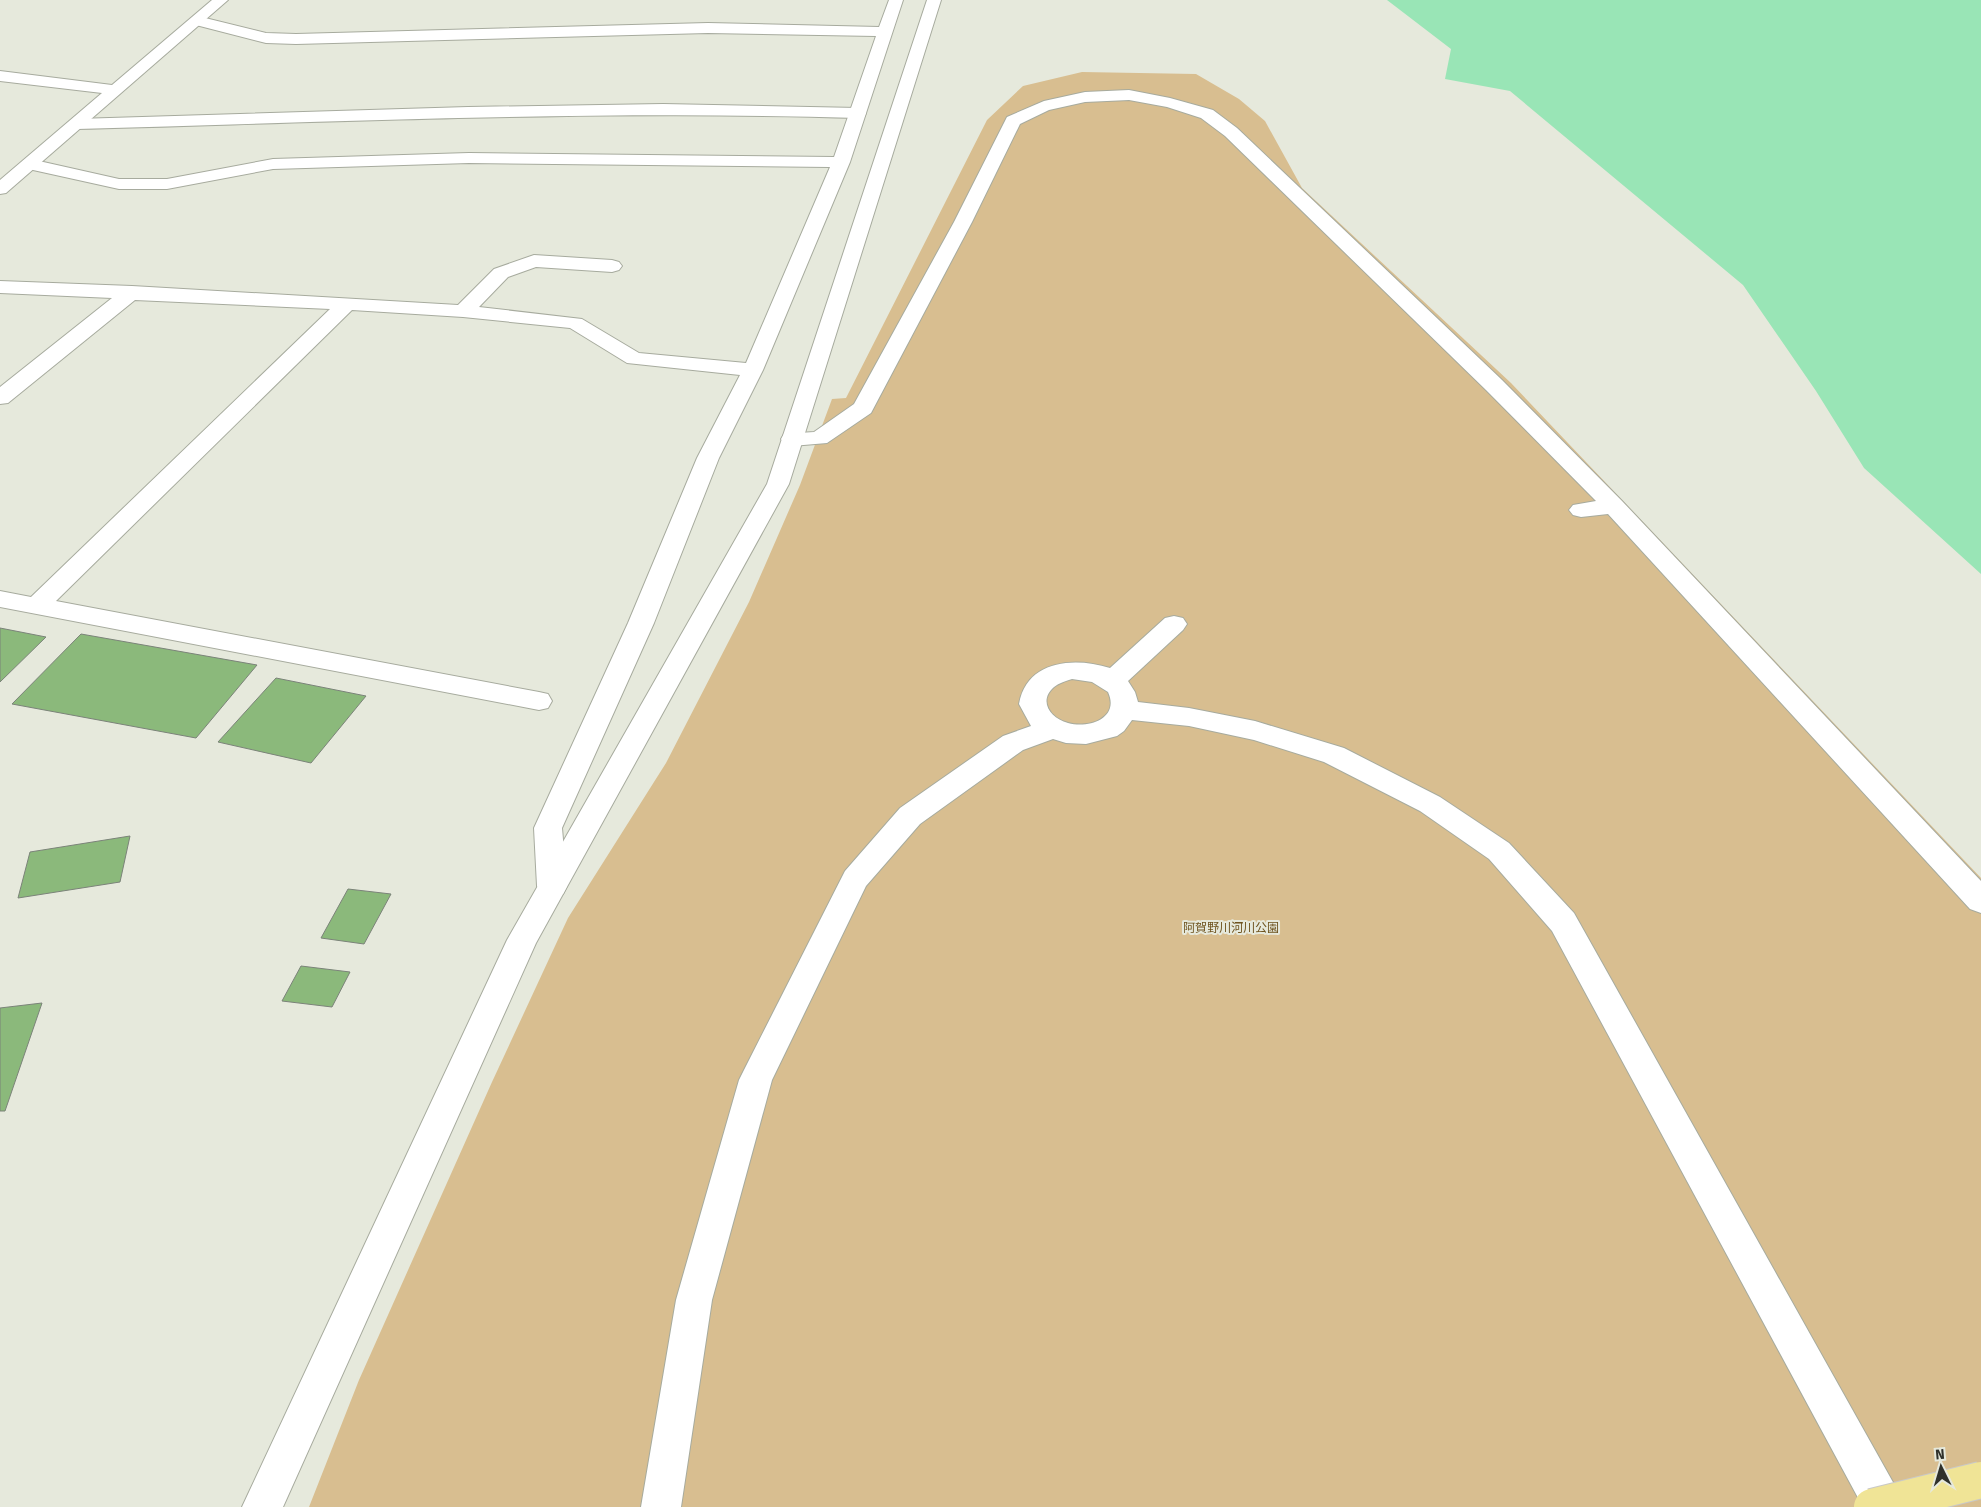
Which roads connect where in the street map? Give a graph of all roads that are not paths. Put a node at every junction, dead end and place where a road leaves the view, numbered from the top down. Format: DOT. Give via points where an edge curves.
graph roads {
  1 [pos="221,0"];
  2 [pos="896,0"];
  3 [pos="934,0"];
  4 [pos="197,21"];
  5 [pos="885,32"];
  6 [pos="0,76"];
  7 [pos="116,90"];
  8 [pos="858,113"];
  9 [pos="77,124"];
  10 [pos="841,162"];
  11 [pos="30,164"];
  12 [pos="0,189"];
  13 [pos="612,266"];
  14 [pos="0,287"];
  15 [pos="132,292"];
  16 [pos="347,304"];
  17 [pos="463,311"];
  18 [pos="752,370"];
  19 [pos="0,398"];
  20 [pos="792,439"];
  21 [pos="1614,506"];
  22 [pos="1581,510"];
  23 [pos="0,599"];
  24 [pos="36,606"];
  25 [pos="1174,624"];
  26 [pos="1112,681"];
  27 [pos="539,701"];
  28 [pos="1125,710"];
  29 [pos="1051,729"];
  30 [pos="552,886"];
  31 [pos="1981,901"];
  32 [pos="1981,1480"];
  33 [pos="262,1507"];
  34 [pos="661,1507"];
  35 [pos="1872,1507"];
  36 [pos="1885,1507"];
  1 -- 4 [label="street"];
  2 -- 5 [label="street"];
  3 -- 20 [label="street"];
  4 -- 5 [label="street" via="266,38 296,39 708,28"];
  4 -- 7 [label="street"];
  5 -- 8 [label="street"];
  6 -- 7 [label="street"];
  7 -- 9 [label="street"];
  8 -- 9 [label="street" via="755,109 623,110"];
  8 -- 10 [label="street"];
  9 -- 11 [label="street"];
  10 -- 11 [label="street" via="470,158 273,164 167,184 119,184"];
  10 -- 18 [label="street"];
  11 -- 12 [label="street"];
  13 -- 17 [label="street" via="534,261 501,273"];
  14 -- 15 [label="street"];
  15 -- 16 [label="street"];
  15 -- 19 [label="street"];
  16 -- 17 [label="street"];
  16 -- 24 [label="street"];
  17 -- 18 [label="street" via="575,323 634,359"];
  18 -- 30 [label="street" via="708,458 641,623 548,828"];
  20 -- 21 [label="street" via="819,438 863,408 1013,121 1044,106 1085,97 1129,95 1207,114 1231,132 1494,385"];
  20 -- 30 [label="street" via="778,484"];
  21 -- 22 [label="street"];
  21 -- 31 [label="street"];
  23 -- 24 [label="street"];
  24 -- 27 [label="street"];
  25 -- 26 [label="street"];
  26 -- 28 [label="street" via="1125,700"];
  26 -- 29 [label="street" via="1099,674 1070,670 1044,680 1032,699 1033,710 1039,720"];
  28 -- 29 [label="street" via="1120,720 1096,734 1065,734"];
  28 -- 36 [label="street" via="1189,717 1255,731 1334,755 1430,804 1500,851 1563,922"];
  29 -- 34 [label="street" via="1013,743 910,816 855,879 756,1080 694,1300"];
  30 -- 33 [label="street" via="522,940"];
  32 -- 35 [label="main road, bridge"];
}
